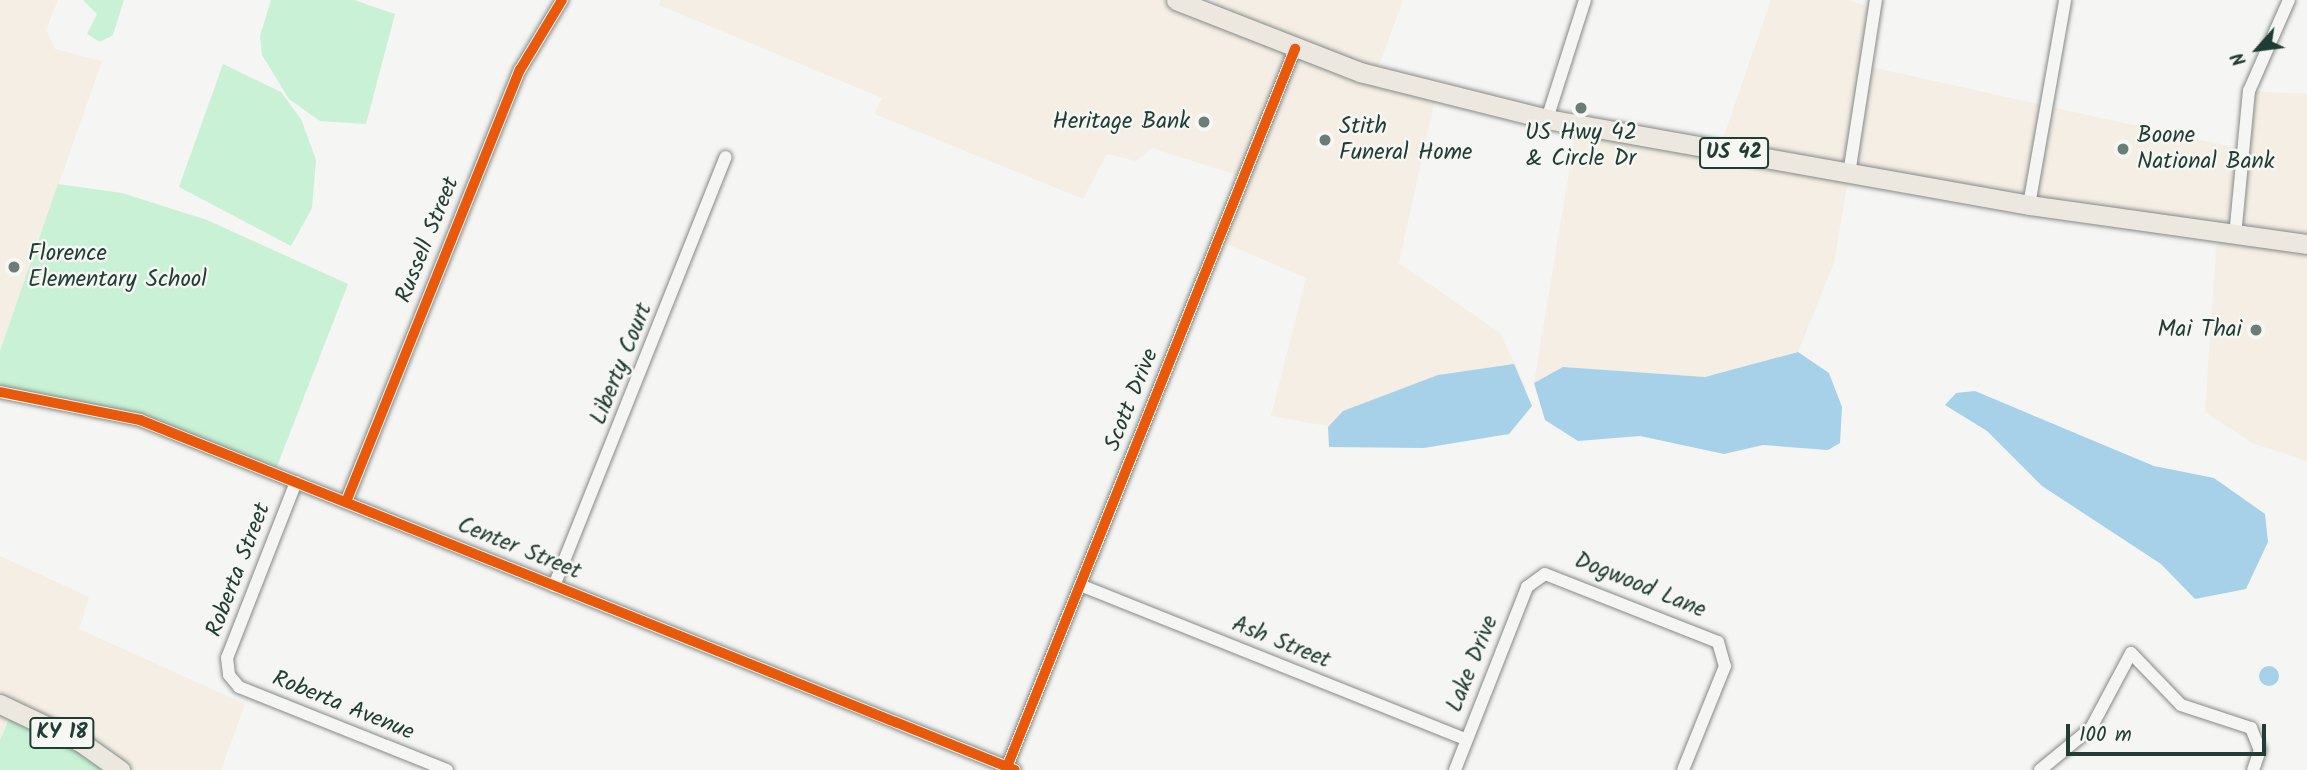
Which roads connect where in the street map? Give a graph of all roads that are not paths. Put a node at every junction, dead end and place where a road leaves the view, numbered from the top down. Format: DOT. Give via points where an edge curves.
graph roads {
  1 [pos="562,0"];
  2 [pos="1176,0"];
  3 [pos="1585,0"];
  4 [pos="1877,0"];
  5 [pos="2065,0"];
  6 [pos="2290,0"];
  7 [pos="1295,49"];
  8 [pos="1547,119"];
  9 [pos="726,157"];
  10 [pos="1849,174"];
  11 [pos="2029,205"];
  12 [pos="2235,236"];
  13 [pos="2307,244"];
  14 [pos="0,392"];
  15 [pos="296,482"];
  16 [pos="346,502"];
  17 [pos="1537,577"];
  18 [pos="1080,585"];
  19 [pos="554,586"];
  20 [pos="229,674"];
  21 [pos="0,704"];
  22 [pos="1466,740"];
  23 [pos="1011,768"];
  24 [pos="120,770"];
  25 [pos="447,770"];
  26 [pos="1455,770"];
  27 [pos="1683,770"];
  28 [pos="2040,770"];
  29 [pos="2253,770"];
  1 -- 16 [label="street, Russell Street" via="520,70"];
  2 -- 7 [label="main road, US 42"];
  3 -- 8 [label="street"];
  4 -- 10 [label="street"];
  5 -- 11 [label="street"];
  6 -- 12 [label="street" via="2249,90"];
  7 -- 8 [label="main road, US 42" via="1436,94"];
  7 -- 18 [label="street, Scott Drive"];
  8 -- 10 [label="main road, US 42"];
  9 -- 19 [label="street, Liberty Court"];
  10 -- 11 [label="main road, US 42"];
  11 -- 12 [label="main road, US 42"];
  12 -- 13 [label="main road, US 42"];
  14 -- 15 [label="street, Center Street" via="140,420"];
  15 -- 16 [label="street, Center Street"];
  15 -- 20 [label="street, Roberta Street" via="227,658"];
  16 -- 19 [label="street, Center Street"];
  17 -- 22 [label="street, Lake Drive" via="1527,587"];
  17 -- 27 [label="street, Dogwood Lane" via="1556,575 1713,638 1722,649 1724,666"];
  18 -- 22 [label="street, Ash Street"];
  18 -- 23 [label="street, Scott Drive"];
  19 -- 23 [label="street, Center Street"];
  20 -- 25 [label="street, Roberta Avenue" via="239,687"];
  21 -- 24 [label="main road, KY 18" via="82,743"];
  22 -- 26 [label="street, Lake Drive"];
  28 -- 29 [label="street" via="2091,727 2131,653 2181,705 2251,728 2259,742"];
}
